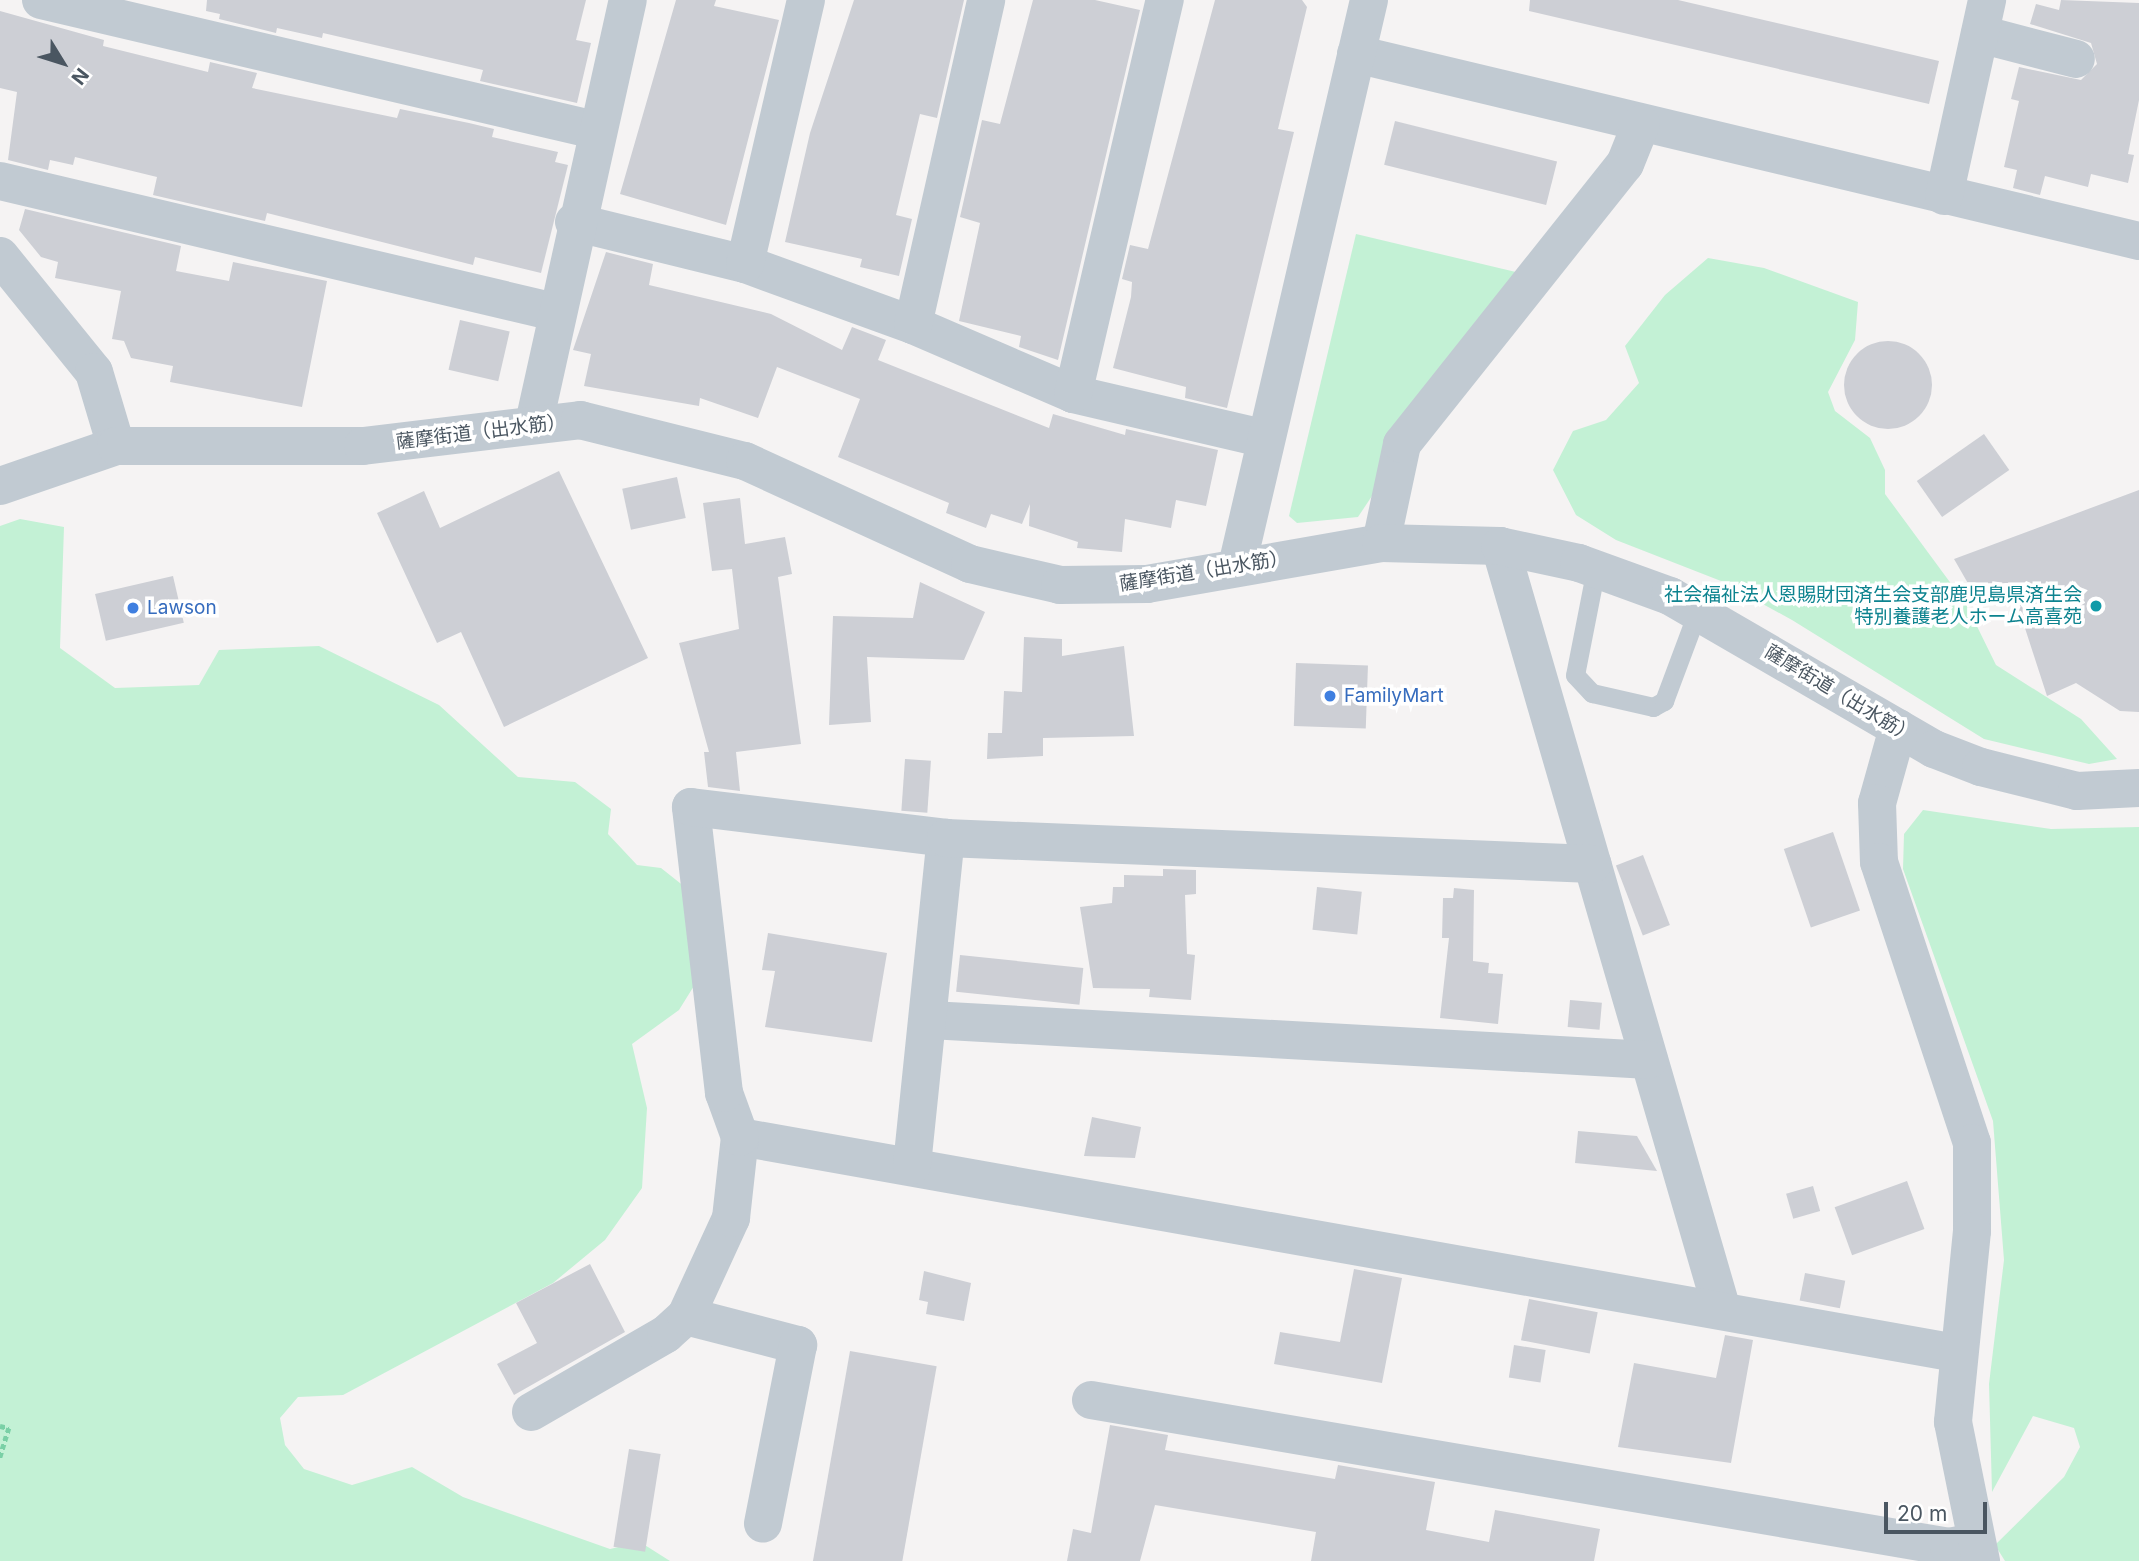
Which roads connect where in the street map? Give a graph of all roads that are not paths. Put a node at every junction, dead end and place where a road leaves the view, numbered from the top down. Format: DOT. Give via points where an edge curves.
graph roads {
  1 [pos="41,0"];
  2 [pos="628,0"];
  3 [pos="806,0"];
  4 [pos="986,0"];
  5 [pos="1165,0"];
  6 [pos="1369,0"];
  7 [pos="1984,17"];
  8 [pos="1356,54"];
  9 [pos="2076,59"];
  10 [pos="1641,124"];
  11 [pos="595,130"];
  12 [pos="0,181"];
  13 [pos="1944,196"];
  14 [pos="574,222"];
  15 [pos="2139,241"];
  16 [pos="0,257"];
  17 [pos="745,264"];
  18 [pos="555,312"];
  19 [pos="913,325"];
  20 [pos="1073,394"];
  21 [pos="534,423"];
  22 [pos="1266,439"];
  23 [pos="116,446"];
  24 [pos="0,486"];
  25 [pos="1381,543"];
  26 [pos="1500,546"];
  27 [pos="1237,566"];
  28 [pos="1595,568"];
  29 [pos="1698,610"];
  30 [pos="1898,728"];
  31 [pos="2139,788"];
  32 [pos="946,838"];
  33 [pos="1592,864"];
  34 [pos="930,1020"];
  35 [pos="1649,1059"];
  36 [pos="740,1137"];
  37 [pos="912,1165"];
  38 [pos="1722,1310"];
  39 [pos="686,1315"];
  40 [pos="1956,1353"];
  41 [pos="1091,1400"];
  42 [pos="531,1412"];
  43 [pos="763,1524"];
  44 [pos="1978,1551"];
  1 -- 11 [label="street"];
  2 -- 11 [label="street"];
  3 -- 17 [label="street"];
  4 -- 19 [label="street"];
  5 -- 20 [label="street"];
  6 -- 8 [label="street"];
  7 -- 9 [label="street"];
  7 -- 13 [label="street"];
  8 -- 10 [label="street"];
  8 -- 22 [label="street"];
  10 -- 13 [label="street"];
  10 -- 25 [label="street" via="1625,164 1402,444"];
  11 -- 14 [label="street"];
  12 -- 18 [label="street"];
  13 -- 15 [label="street"];
  14 -- 17 [label="street"];
  14 -- 18 [label="street"];
  16 -- 23 [label="street" via="94,372"];
  17 -- 19 [label="street"];
  18 -- 21 [label="street"];
  19 -- 20 [label="street"];
  20 -- 22 [label="street"];
  21 -- 23 [label="street, 薩摩街道（出水筋）" via="363,446"];
  21 -- 27 [label="street, 薩摩街道（出水筋）" via="580,421 695,445 1017,579 1096,588"];
  22 -- 27 [label="street"];
  23 -- 24 [label="street, 薩摩街道（出水筋）"];
  25 -- 26 [label="street, 薩摩街道（出水筋）"];
  25 -- 27 [label="street, 薩摩街道（出水筋）"];
  26 -- 28 [label="street, 薩摩街道（出水筋）"];
  26 -- 33 [label="street"];
  28 -- 29 [label="street, 薩摩街道（出水筋）"];
  28 -- 29 [label="lane" via="1575,675 1592,693 1653,707 1664,701"];
  29 -- 30 [label="street, 薩摩街道（出水筋）"];
  30 -- 31 [label="street, 薩摩街道（出水筋）" via="2009,777 2077,791"];
  30 -- 40 [label="street" via="1877,803 1879,862 1972,1143 1972,1231"];
  32 -- 33 [label="street"];
  32 -- 34 [label="street"];
  32 -- 36 [label="street" via="691,807 724,1093"];
  33 -- 35 [label="street"];
  34 -- 35 [label="street"];
  34 -- 37 [label="street"];
  35 -- 38 [label="street"];
  36 -- 37 [label="street"];
  36 -- 39 [label="street" via="731,1218"];
  37 -- 38 [label="street"];
  38 -- 40 [label="street"];
  39 -- 42 [label="street" via="666,1334"];
  39 -- 43 [label="street" via="798,1345"];
  40 -- 44 [label="street" via="1953,1422"];
  41 -- 44 [label="street"];
}
